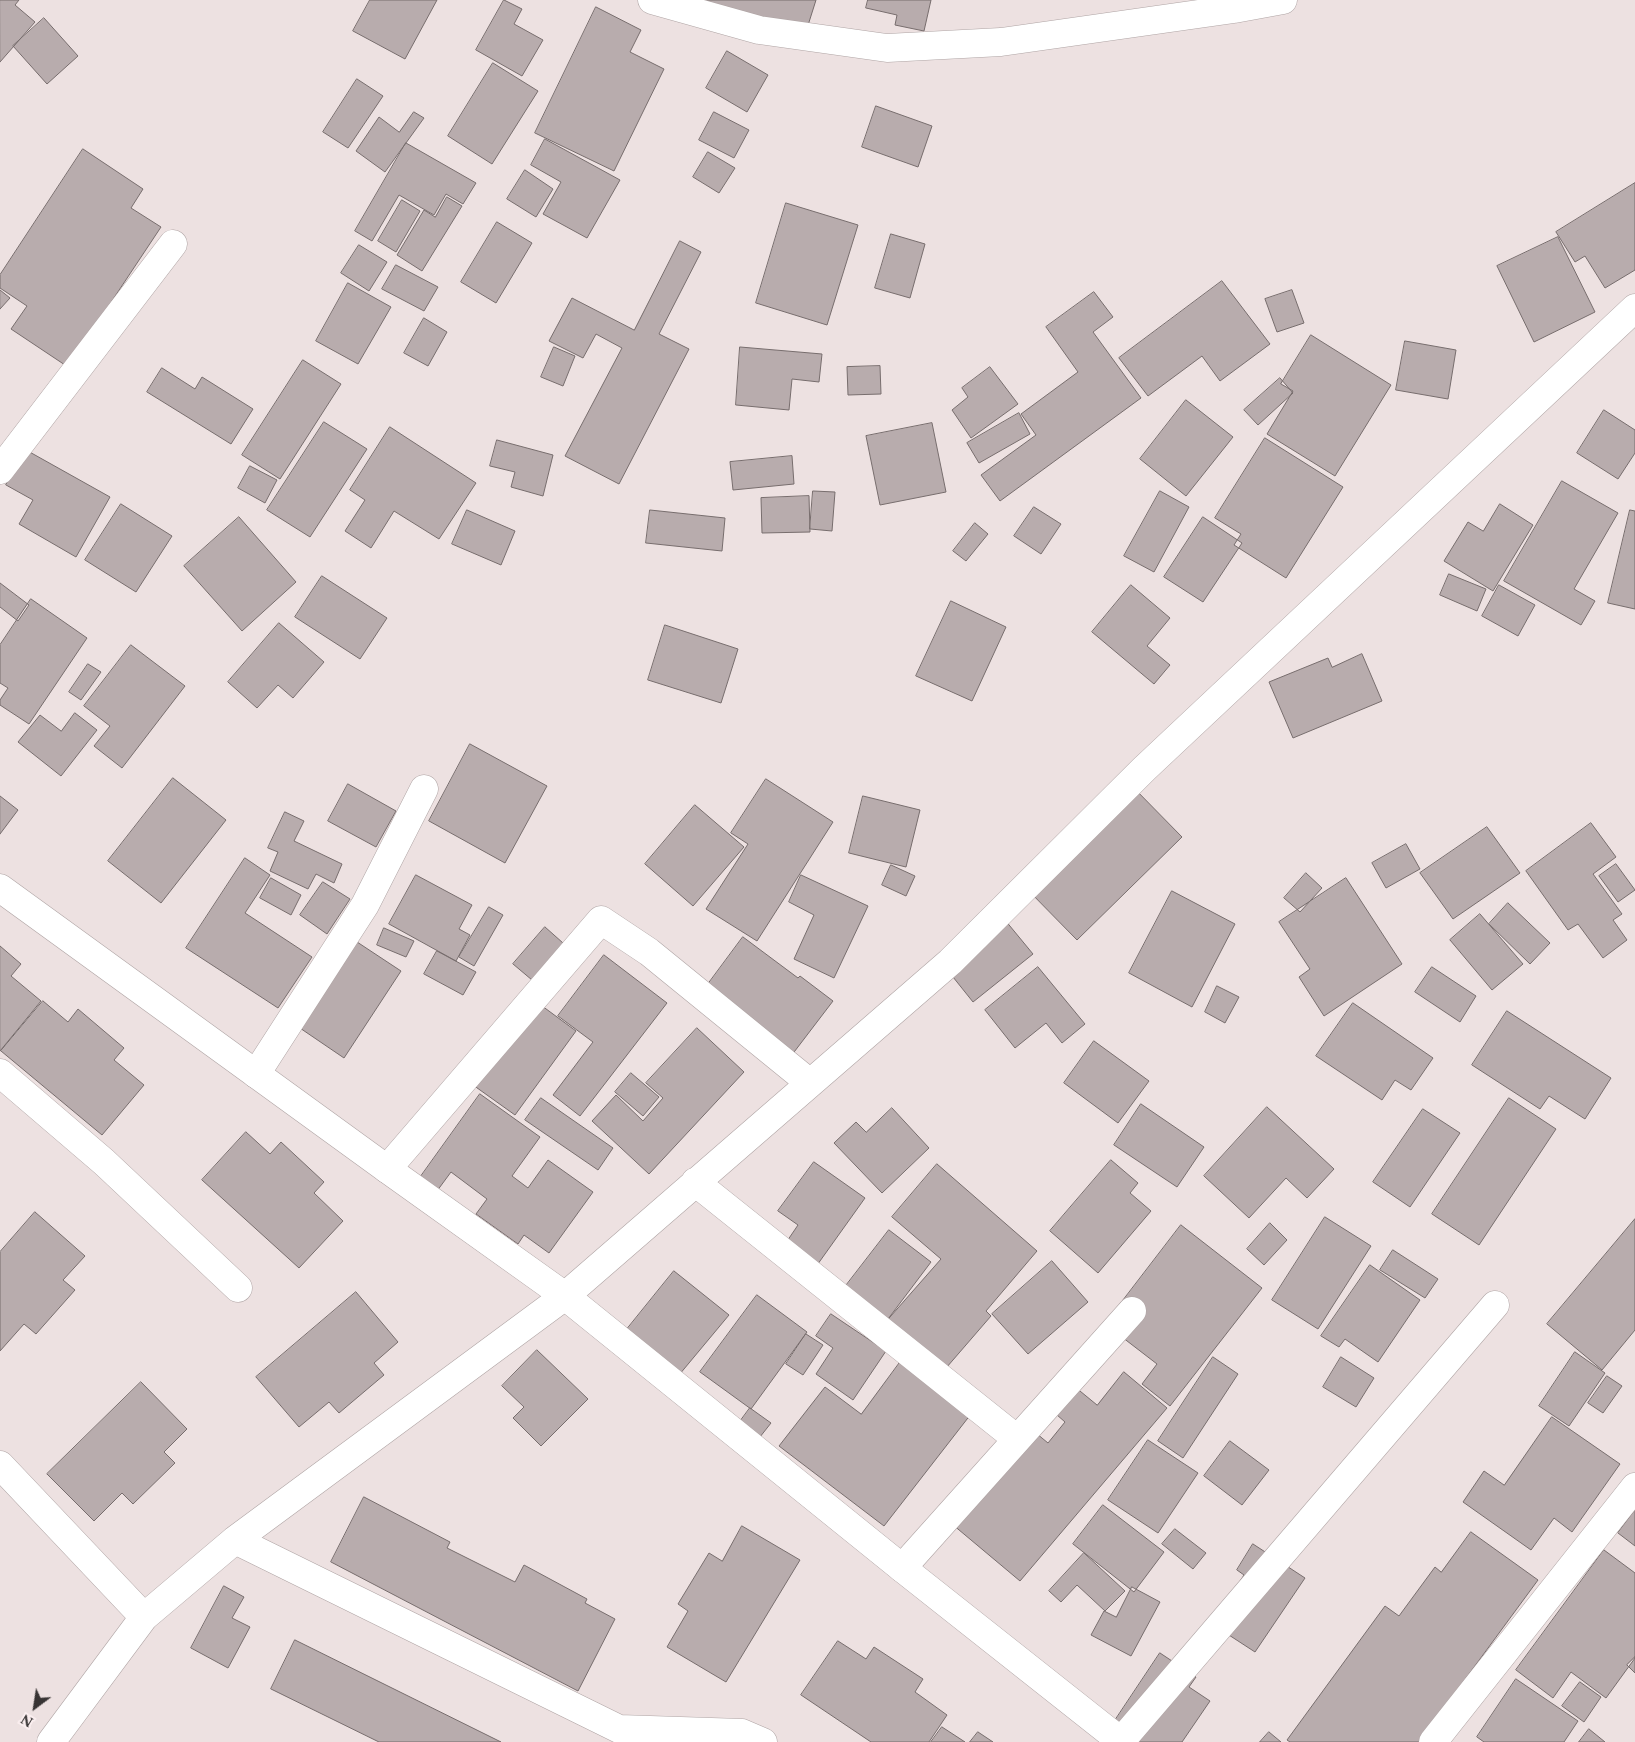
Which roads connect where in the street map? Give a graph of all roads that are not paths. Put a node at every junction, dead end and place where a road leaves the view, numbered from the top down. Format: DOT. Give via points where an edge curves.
graph roads {
  1 [pos="652,0"];
  2 [pos="1283,0"];
  3 [pos="173,244"];
  4 [pos="1635,308"];
  5 [pos="0,470"];
  6 [pos="424,789"];
  7 [pos="0,888"];
  8 [pos="0,1073"];
  9 [pos="256,1074"];
  10 [pos="810,1083"];
  11 [pos="387,1169"];
  12 [pos="695,1182"];
  13 [pos="238,1288"];
  14 [pos="565,1296"];
  15 [pos="1495,1305"];
  16 [pos="1132,1311"];
  17 [pos="1017,1439"];
  18 [pos="0,1465"];
  19 [pos="1635,1487"];
  20 [pos="235,1540"];
  21 [pos="902,1568"];
  22 [pos="144,1617"];
  23 [pos="1122,1741"];
  24 [pos="51,1742"];
  25 [pos="763,1742"];
  26 [pos="1433,1742"];
  1 -- 2 [label="street" via="759,30 887,48 1001,42"];
  3 -- 5 [label="street"];
  4 -- 10 [label="street" via="1144,769 950,962"];
  6 -- 9 [label="street" via="365,906"];
  7 -- 9 [label="street"];
  8 -- 13 [label="street" via="104,1162"];
  9 -- 11 [label="street"];
  10 -- 11 [label="street" via="649,952 601,920"];
  10 -- 12 [label="street"];
  11 -- 14 [label="street"];
  12 -- 14 [label="street"];
  12 -- 17 [label="street"];
  14 -- 20 [label="street"];
  14 -- 21 [label="street"];
  15 -- 23 [label="street"];
  16 -- 17 [label="street"];
  17 -- 21 [label="street"];
  18 -- 22 [label="street"];
  19 -- 26 [label="street"];
  20 -- 22 [label="street"];
  20 -- 25 [label="street" via="619,1729 742,1733"];
  21 -- 23 [label="street"];
  22 -- 24 [label="street"];
}
